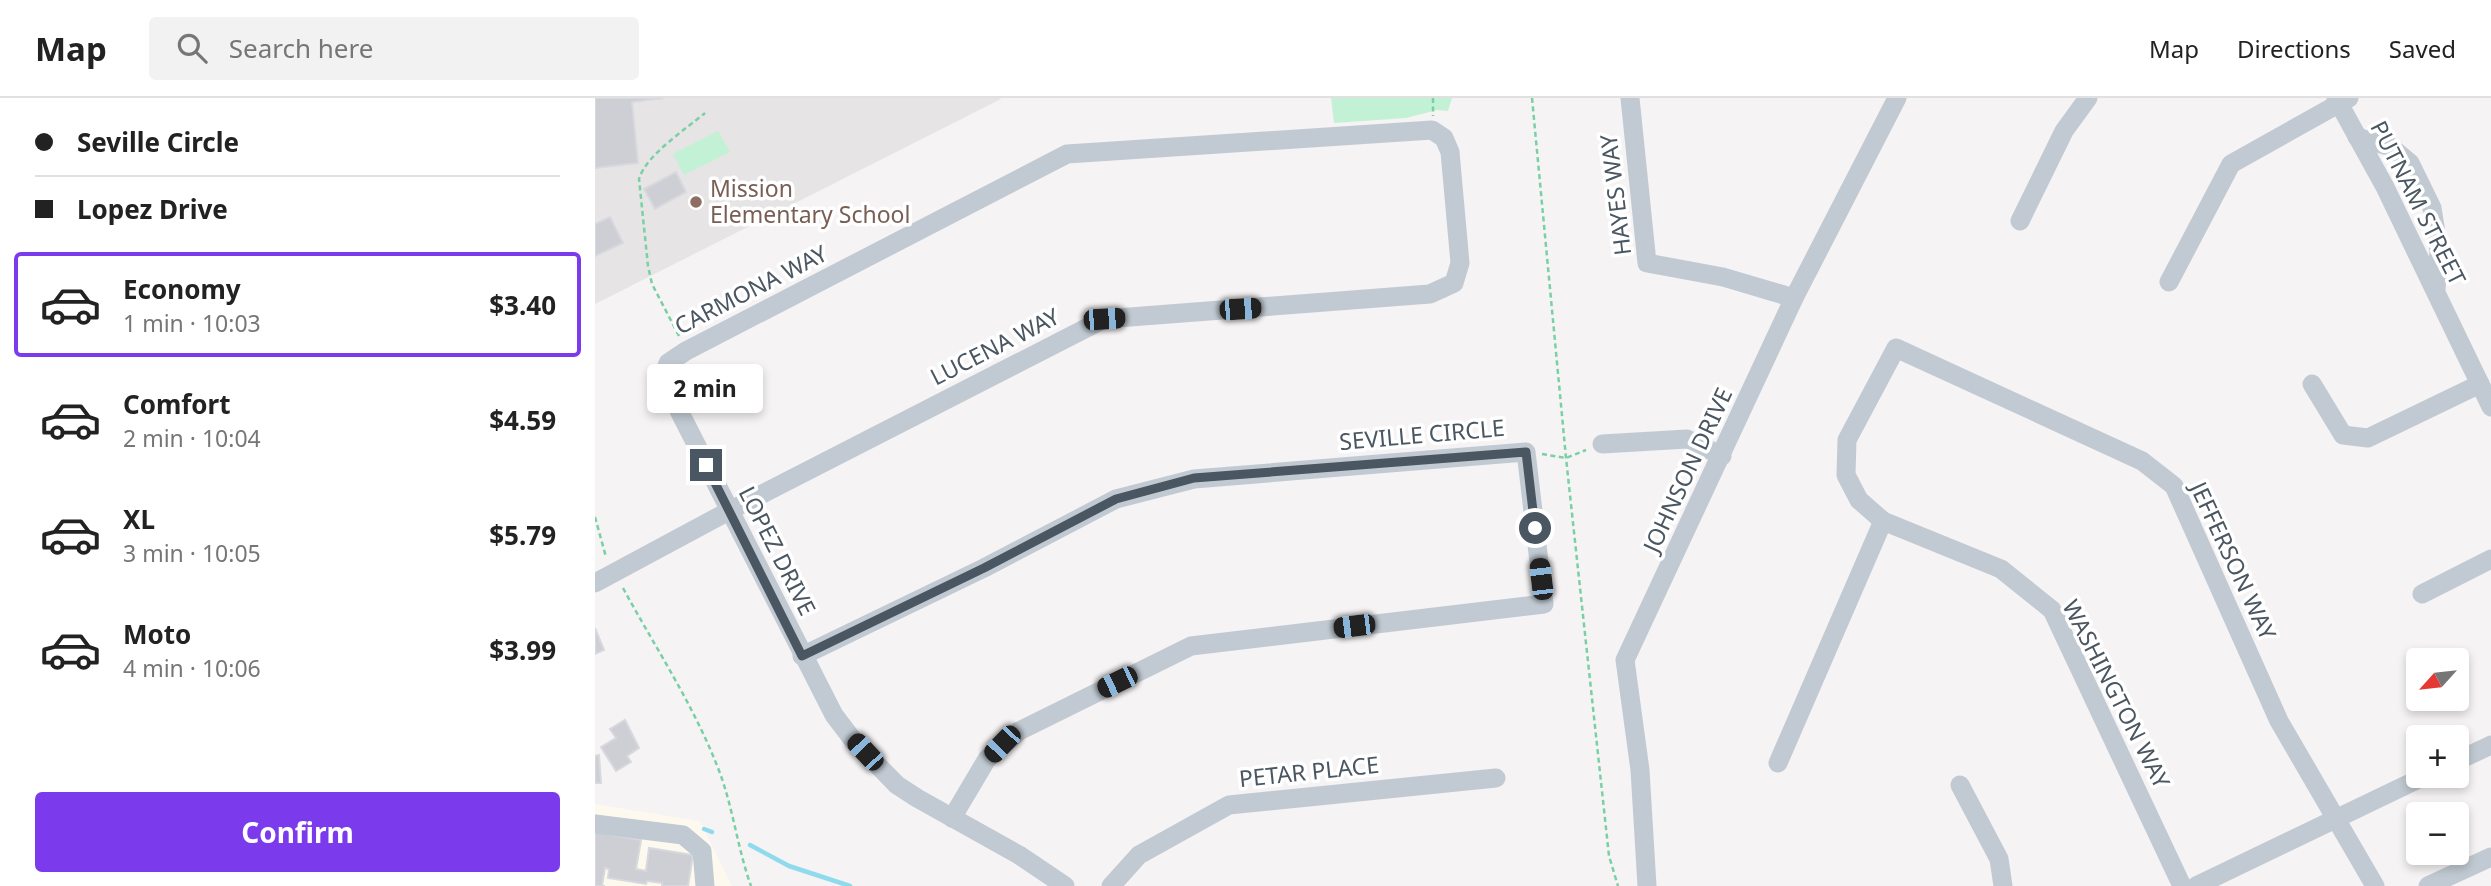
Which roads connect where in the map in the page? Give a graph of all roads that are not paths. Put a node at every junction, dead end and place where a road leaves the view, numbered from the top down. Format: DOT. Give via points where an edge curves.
graph roads {
  1 [pos="1630,98"];
  2 [pos="1897,98"];
  3 [pos="2088,98"];
  4 [pos="2342,100"];
  5 [pos="2357,137"];
  6 [pos="2021,221"];
  7 [pos="2169,282"];
  8 [pos="1454,283"];
  9 [pos="2436,290"];
  10 [pos="1794,298"];
  11 [pos="1896,348"];
  12 [pos="665,371"];
  13 [pos="2312,384"];
  14 [pos="2480,384"];
  15 [pos="2491,407"];
  16 [pos="1602,444"];
  17 [pos="1722,456"];
  18 [pos="729,510"];
  19 [pos="1883,521"];
  20 [pos="2491,559"];
  21 [pos="595,583"];
  22 [pos="2422,594"];
  23 [pos="802,656"];
  24 [pos="2491,745"];
  25 [pos="2469,755"];
  26 [pos="1778,763"];
  27 [pos="1496,778"];
  28 [pos="1960,785"];
  29 [pos="2406,785"];
  30 [pos="952,818"];
  31 [pos="2335,819"];
  32 [pos="595,824"];
  33 [pos="2491,857"];
  34 [pos="705,886"];
  35 [pos="1065,886"];
  36 [pos="1111,886"];
  37 [pos="1647,886"];
  38 [pos="2003,886"];
  39 [pos="2182,886"];
  40 [pos="2196,886"];
  41 [pos="2375,886"];
  42 [pos="2428,886"];
  1 -- 10 [label="street, HAYES WAY" via="1647,262 1723,277"];
  2 -- 10 [label="street, JOHNSON DRIVE"];
  3 -- 6 [label="street" via="2064,131"];
  4 -- 5 [label="street, PUTNAM STREET"];
  4 -- 7 [label="street" via="2231,164"];
  5 -- 9 [label="street, PUTNAM STREET"];
  5 -- 9 [label="street" via="2391,147 2410,163 2432,208 2439,251"];
  8 -- 12 [label="street, CARMONA WAY" via="1459,263 1450,152 1444,138 1432,130 1067,154 686,351 668,363"];
  8 -- 18 [label="street, LUCENA WAY" via="1430,294 1104,319"];
  9 -- 14 [label="street, PUTNAM STREET"];
  10 -- 17 [label="street, JOHNSON DRIVE"];
  11 -- 19 [label="street, WASHINGTON WAY" via="1847,440 1846,475 1859,500"];
  11 -- 31 [label="street, JEFFERSON WAY" via="2142,461 2174,486 2279,721"];
  12 -- 18 [label="street, LOPEZ DRIVE" via="672,397"];
  13 -- 14 [label="street" via="2343,436 2368,438"];
  14 -- 15 [label="street, PUTNAM STREET"];
  16 -- 17 [label="street" via="1687,439"];
  17 -- 37 [label="street, JOHNSON DRIVE" via="1626,660 1640,770"];
  18 -- 21 [label="street, LUCENA WAY"];
  18 -- 23 [label="street, LOPEZ DRIVE"];
  19 -- 26 [label="street"];
  19 -- 39 [label="street, WASHINGTON WAY" via="2001,569 2052,610"];
  20 -- 22 [label="street"];
  23 -- 30 [label="street, LOPEZ DRIVE" via="853,740 897,785"];
  23 -- 30 [label="street, SEVILLE CIRCLE" via="1116,499 1194,478 1526,452 1544,604 1191,646 1019,731 987,759"];
  24 -- 25 [label="street"];
  27 -- 36 [label="street, PETAR PLACE" via="1229,805 1139,855"];
  28 -- 38 [label="street" via="1999,859"];
  29 -- 31 [label="street"];
  30 -- 35 [label="street, LOPEZ DRIVE"];
  31 -- 40 [label="street"];
  31 -- 41 [label="street, JEFFERSON WAY"];
  32 -- 34 [label="street" via="683,835 702,851"];
  33 -- 42 [label="street"];
}
